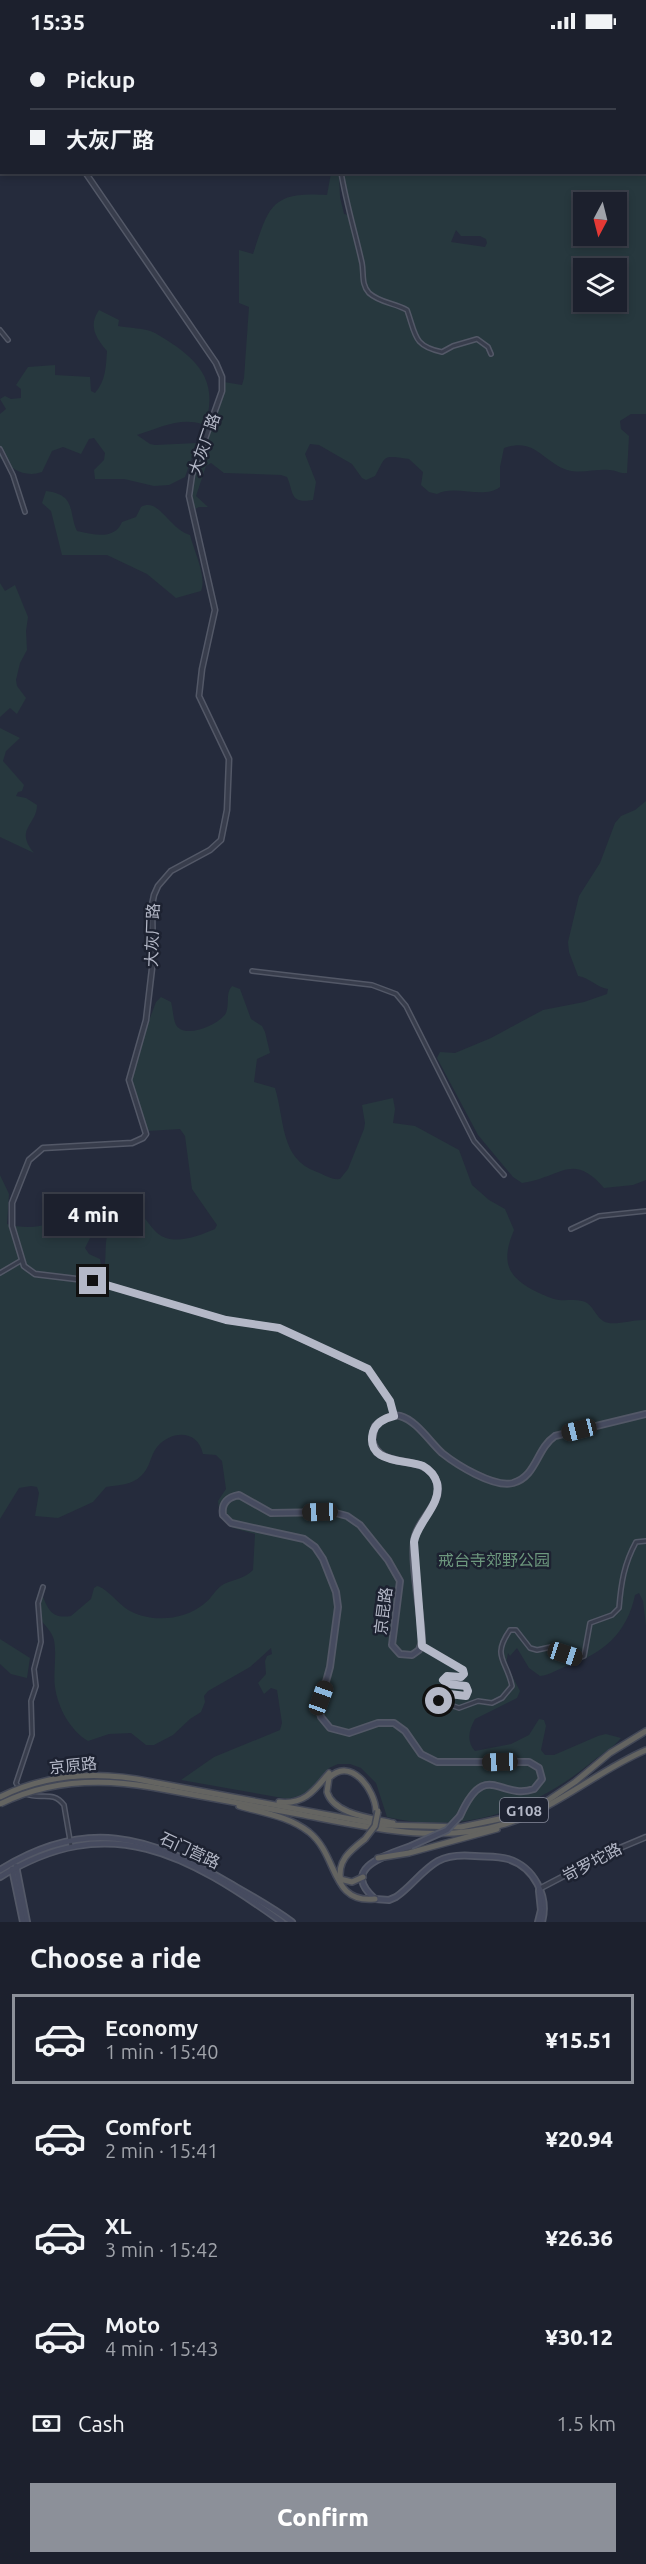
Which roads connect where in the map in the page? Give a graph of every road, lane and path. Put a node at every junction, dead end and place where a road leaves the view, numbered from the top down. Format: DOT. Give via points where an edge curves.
graph roads {
  1 [pos="86,174"];
  2 [pos="341,174"];
  3 [pos="0,330"];
  4 [pos="8,340"];
  5 [pos="491,354"];
  6 [pos="0,449"];
  7 [pos="25,512"];
  8 [pos="252,971"];
  9 [pos="504,1175"];
  10 [pos="646,1211"];
  11 [pos="570,1229"];
  12 [pos="22,1260"];
  13 [pos="0,1273"];
  14 [pos="646,1414"];
  15 [pos="394,1416"];
  16 [pos="646,1541"];
  17 [pos="43,1587"];
  18 [pos="422,1646"];
  19 [pos="646,1731"];
  20 [pos="646,1750"];
  21 [pos="151,1784"];
  22 [pos="0,1797"];
  23 [pos="226,1801"];
  24 [pos="260,1802"];
  25 [pos="0,1804"];
  26 [pos="377,1811"];
  27 [pos="529,1816"];
  28 [pos="406,1827"];
  29 [pos="646,1837"];
  30 [pos="70,1843"];
  31 [pos="378,1858"];
  32 [pos="13,1865"];
  33 [pos="0,1870"];
  34 [pos="0,1877"];
  35 [pos="363,1877"];
  36 [pos="339,1878"];
  37 [pos="539,1888"];
  38 [pos="375,1899"];
  39 [pos="283,1921"];
  40 [pos="25,1922"];
  41 [pos="292,1922"];
  42 [pos="540,1922"];
  1 -- 12 [label="street, 大灰厂路" via="222,377 222,391 192,475 189,496 215,610 199,696 227,752 228,797 221,840 171,871 154,895 153,960 146,1020 129,1080 146,1134 132,1143 43,1148 29,1160 12,1203 12,1226"];
  2 -- 5 [label="street" via="363,283 368,291 377,299 407,310 420,345 427,349 442,352 477,339"];
  3 -- 4 [label="street"];
  6 -- 7 [label="street"];
  8 -- 9 [label="street" via="372,985 396,994 406,1006 474,1141"];
  10 -- 11 [label="street" via="599,1216"];
  12 -- 13 [label="street"];
  12 -- 15 [label="street" via="35,1274 93,1281 226,1320 279,1328 368,1369 390,1401"];
  14 -- 15 [label="main road" via="555,1436 544,1445 529,1474 505,1484 482,1477 451,1459 405,1418"];
  15 -- 18 [label="main road, 京昆路" via="375,1426 372,1440 376,1450 389,1459 429,1470 438,1487 414,1542"];
  16 -- 18 [label="street" via="636,1542 627,1559 619,1608 612,1615 590,1623 584,1656 579,1658 551,1647 537,1650 516,1630 510,1630 501,1642 500,1653 512,1686 492,1703 478,1701 459,1708 439,1701 441,1693 466,1696 466,1686 443,1680 447,1676 461,1677 463,1670"];
  17 -- 30 [label="street" via="38,1603 41,1642 34,1669 32,1735 16,1783 22,1793 52,1795 60,1800"];
  18 -- 31 [label="main road, 京昆路, bridge" via="408,1656 394,1649 400,1581 355,1521 332,1512 271,1513 239,1495 226,1500 222,1511 231,1523 304,1539 323,1559 338,1607 330,1667 319,1707 330,1728 349,1733 389,1722 401,1727 421,1754 433,1761 528,1762 539,1768 542,1779 534,1789 480,1787 447,1830"];
  19 -- 28 [label="highway, G108" via="544,1803 504,1818 461,1827"];
  20 -- 27 [label="highway, G108"];
  21 -- 22 [label="highway, 京原路 / G108, bridge" via="111,1775 74,1776 31,1785"];
  21 -- 23 [label="highway, G108"];
  21 -- 24 [label="highway, G108"];
  21 -- 25 [label="highway, 京原路 / G108, bridge" via="74,1782 26,1793"];
  23 -- 27 [label="highway, G108" via="424,1834 460,1833"];
  23 -- 36 [label="highway, G108" via="284,1818 303,1828 324,1848"];
  24 -- 26 [label="highway" via="304,1799 330,1773 342,1768 367,1779 375,1793"];
  24 -- 28 [label="highway, G108"];
  26 -- 28 [label="highway" via="373,1794 361,1778 343,1771 329,1778 327,1792 334,1804"];
  26 -- 36 [label="highway, bridge" via="375,1826 343,1860"];
  27 -- 31 [label="highway" via="506,1827"];
  29 -- 37 [label="street, 岢罗坨路"];
  30 -- 32 [label="main road, 石门营路" via="44,1848"];
  30 -- 39 [label="main road, 石门营路" via="120,1839 166,1849 199,1865"];
  31 -- 35 [label="main road" via="366,1868"];
  32 -- 33 [label="main road, 石门营路"];
  32 -- 34 [label="main road, 石门营路"];
  32 -- 40 [label="main road"];
  35 -- 36 [label="highway" via="352,1882"];
  35 -- 38 [label="main road" via="364,1888"];
  36 -- 38 [label="highway" via="350,1896"];
  37 -- 38 [label="main road" via="531,1874 507,1859 454,1856 440,1860 396,1897"];
  37 -- 42 [label="main road" via="544,1903"];
  39 -- 41 [label="main road, 石门营路"];
}
